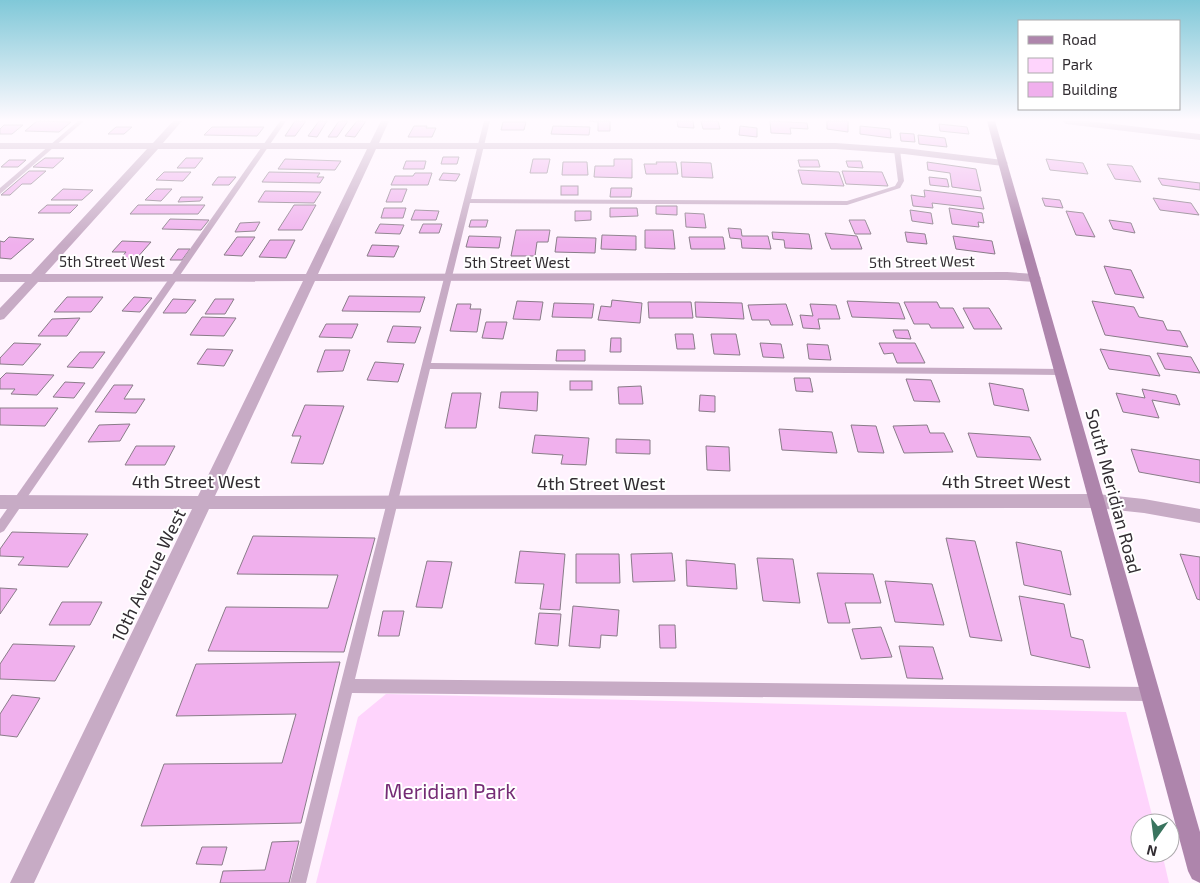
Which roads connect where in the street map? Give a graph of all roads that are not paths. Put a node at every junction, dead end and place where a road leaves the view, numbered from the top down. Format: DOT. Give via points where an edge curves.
graph roads {
  1 [pos="34,162"];
  2 [pos="140,162"];
  3 [pos="255,162"];
  4 [pos="366,162"];
  5 [pos="476,162"];
  6 [pos="899,162"];
  7 [pos="997,162"];
  8 [pos="1004,163"];
  9 [pos="0,192"];
  10 [pos="466,200"];
  11 [pos="0,278"];
  12 [pos="35,278"];
  13 [pos="176,278"];
  14 [pos="311,278"];
  15 [pos="446,278"];
  16 [pos="1035,278"];
  17 [pos="0,316"];
  18 [pos="425,366"];
  19 [pos="1061,372"];
  20 [pos="206,501"];
  21 [pos="1097,501"];
  22 [pos="0,502"];
  23 [pos="18,502"];
  24 [pos="392,502"];
  25 [pos="1200,516"];
  26 [pos="0,528"];
  27 [pos="348,686"];
  28 [pos="1148,694"];
  29 [pos="1200,871"];
  30 [pos="22,883"];
  31 [pos="298,883"];
  1 -- 9 [label="lane"];
  2 -- 12 [label="street"];
  3 -- 13 [label="lane"];
  4 -- 14 [label="street, 10th Avenue West"];
  5 -- 10 [label="lane"];
  6 -- 10 [label="lane" via="901,181 898,187 847,204"];
  7 -- 8 [label="street"];
  8 -- 16 [label="street, South Meridian Road"];
  10 -- 15 [label="lane"];
  11 -- 12 [label="street, 5th Street West"];
  12 -- 13 [label="street, 5th Street West"];
  12 -- 17 [label="street"];
  13 -- 14 [label="street, 5th Street West"];
  13 -- 23 [label="lane"];
  14 -- 15 [label="street, 5th Street West"];
  14 -- 20 [label="street, 10th Avenue West"];
  15 -- 16 [label="street, 5th Street West"];
  15 -- 18 [label="lane"];
  16 -- 19 [label="street, South Meridian Road"];
  18 -- 19 [label="lane"];
  18 -- 24 [label="lane"];
  19 -- 21 [label="street, South Meridian Road"];
  20 -- 23 [label="street, 4th Street West"];
  20 -- 24 [label="street, 4th Street West"];
  20 -- 30 [label="street, 10th Avenue West"];
  21 -- 24 [label="street, 4th Street West"];
  21 -- 25 [label="street, 4th Street West"];
  21 -- 28 [label="street, South Meridian Road"];
  22 -- 23 [label="street, 4th Street West"];
  23 -- 26 [label="lane"];
  24 -- 27 [label="lane"];
  27 -- 28 [label="lane"];
  27 -- 31 [label="lane"];
  28 -- 29 [label="street, South Meridian Road"];
}
